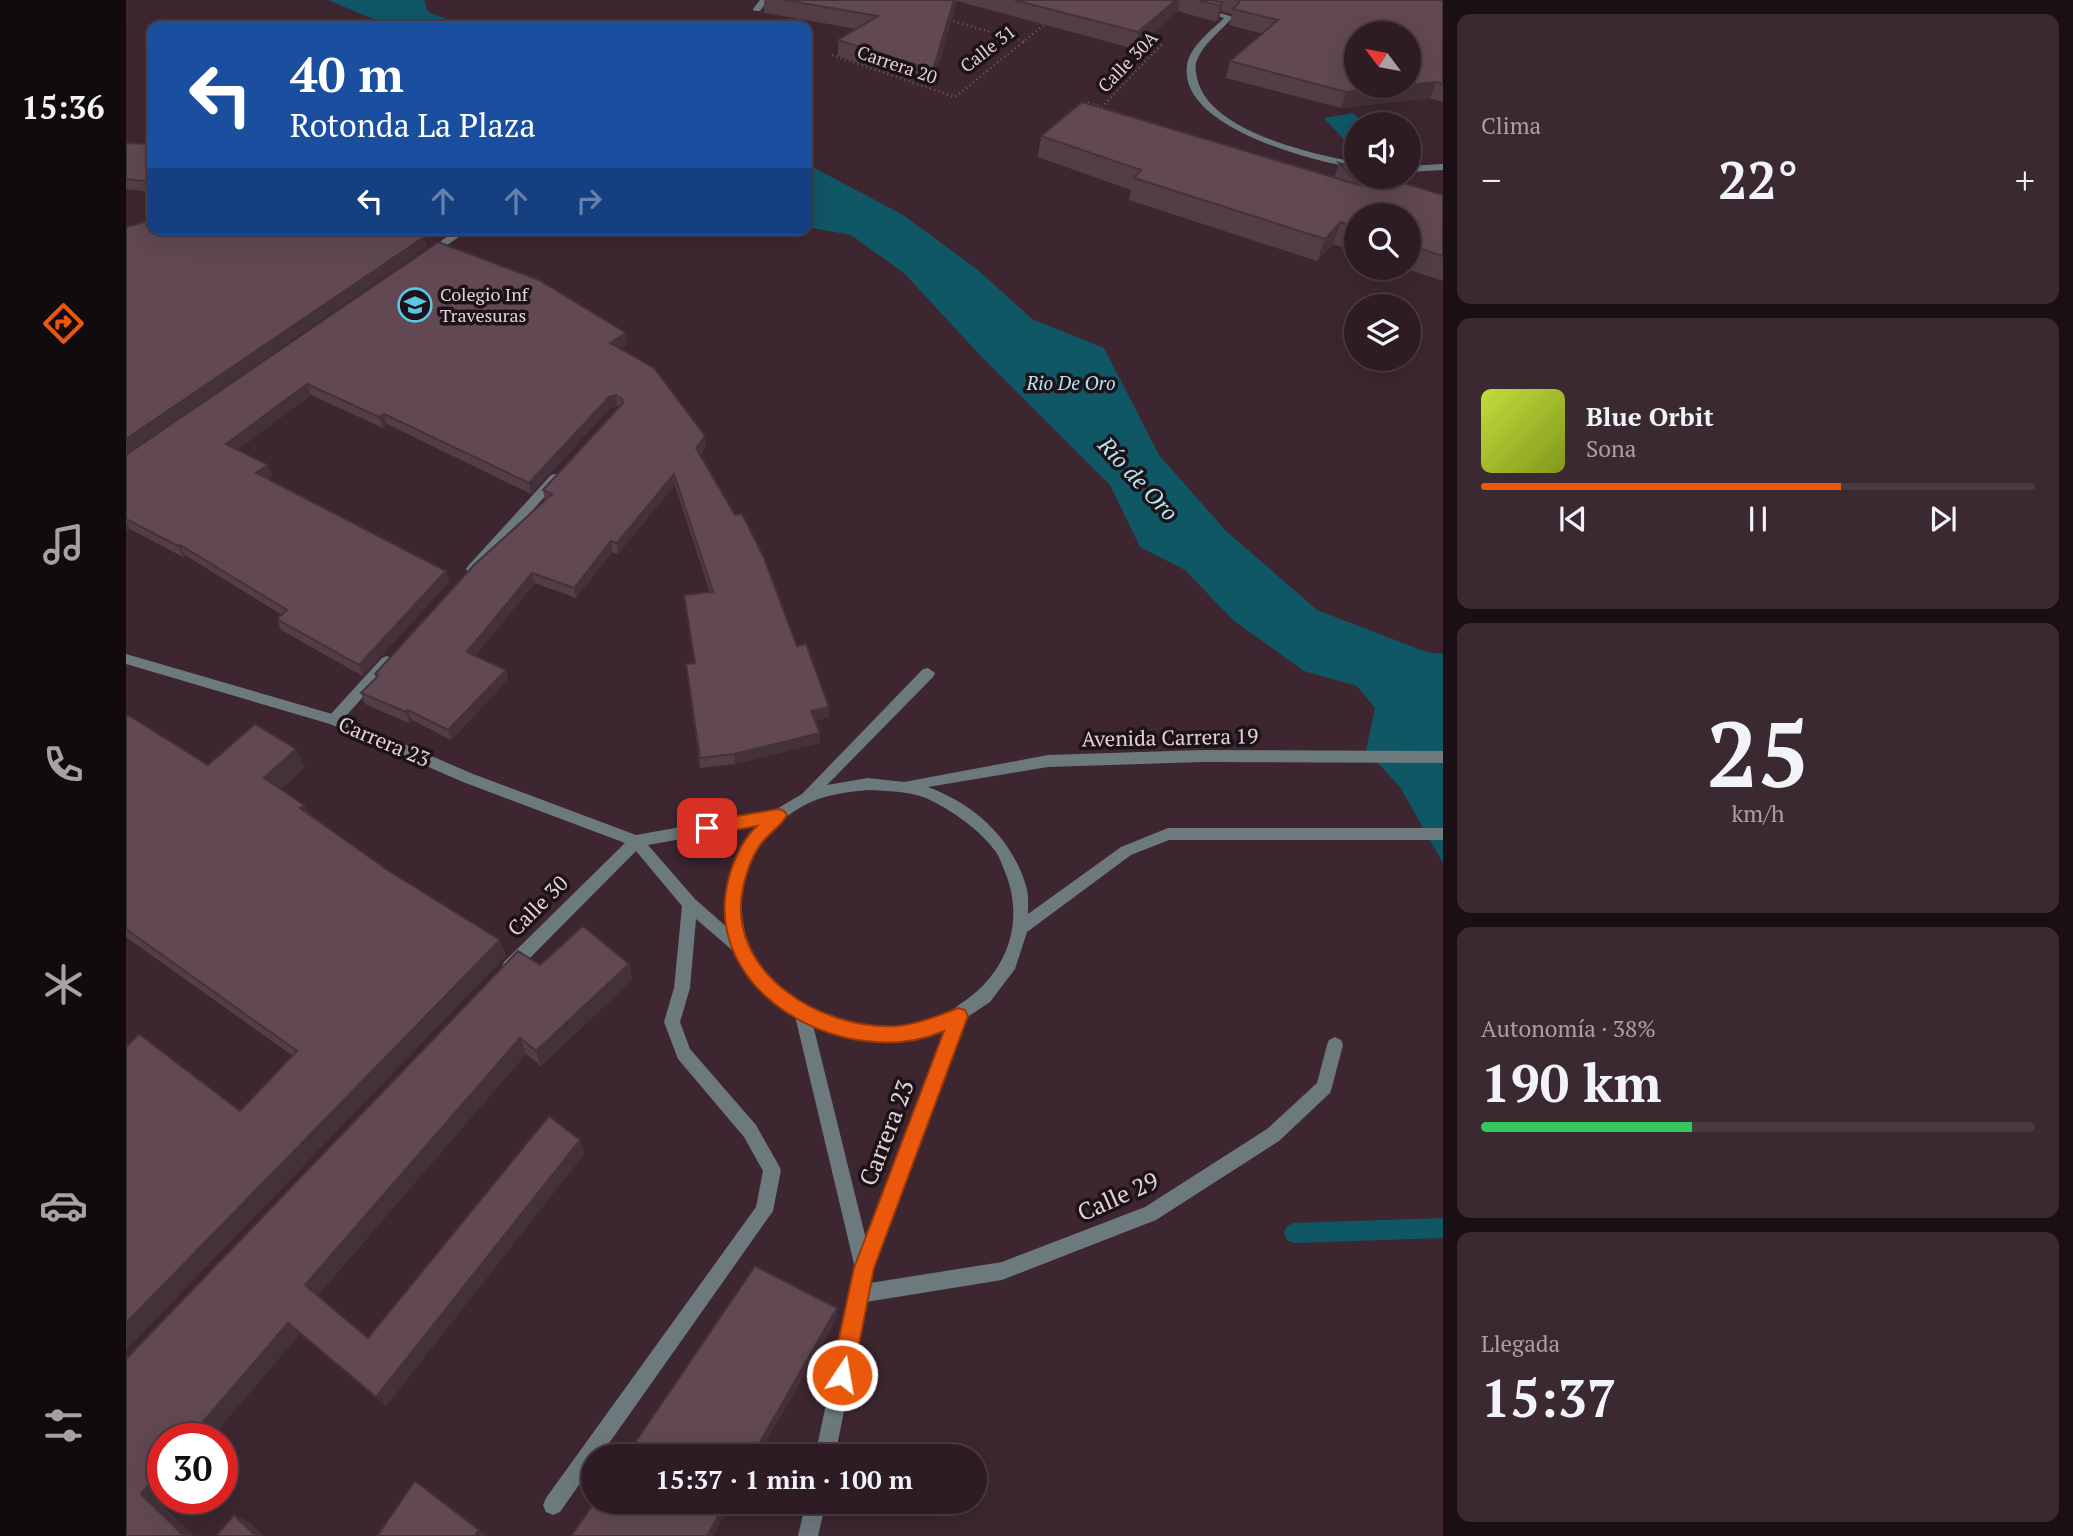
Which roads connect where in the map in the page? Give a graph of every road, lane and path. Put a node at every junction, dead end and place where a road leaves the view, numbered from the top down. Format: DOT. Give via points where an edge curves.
graph roads {
  1 [pos="764,0"];
  2 [pos="1169,0"];
  3 [pos="1197,8"];
  4 [pos="757,9"];
  5 [pos="1057,15"];
  6 [pos="941,18"];
  7 [pos="1026,42"];
  8 [pos="842,49"];
  9 [pos="955,97"];
  10 [pos="1079,112"];
  11 [pos="1344,163"];
  12 [pos="1443,167"];
  13 [pos="1421,168"];
  14 [pos="456,235"];
  15 [pos="419,260"];
  16 [pos="568,464"];
  17 [pos="465,577"];
  18 [pos="399,649"];
  19 [pos="126,659"];
  20 [pos="928,673"];
  21 [pos="334,720"];
  22 [pos="1443,757"];
  23 [pos="900,787"];
  24 [pos="805,799"];
  25 [pos="779,815"];
  26 [pos="1443,834"];
  27 [pos="636,841"];
  28 [pos="690,904"];
  29 [pos="1022,927"];
  30 [pos="743,951"];
  31 [pos="501,976"];
  32 [pos="802,1013"];
  33 [pos="959,1016"];
  34 [pos="1335,1045"];
  35 [pos="864,1268"];
  36 [pos="859,1294"];
  37 [pos="828,1444"];
  38 [pos="553,1504"];
  39 [pos="813,1514"];
  40 [pos="808,1536"];
  1 -- 4 [label="street"];
  2 -- 3 [label="street"];
  3 -- 10 [label="path, Calle 30A" via="1102,107 1088,103"];
  3 -- 11 [label="street" via="1229,17 1191,65 1193,88 1209,106 1271,143"];
  5 -- 7 [label="path, Calle 31"];
  6 -- 7 [label="path"];
  7 -- 9 [label="path, Calle 31"];
  8 -- 9 [label="path, Carrera 20" via="832,55"];
  12 -- 13 [label="street"];
  14 -- 15 [label="street"];
  16 -- 17 [label="street"];
  18 -- 21 [label="street"];
  19 -- 21 [label="street, Carrera 23"];
  20 -- 24 [label="street"];
  21 -- 27 [label="street, Carrera 23" via="468,778"];
  22 -- 23 [label="street, Avenida Carrera 19" via="1048,761"];
  23 -- 24 [label="street" via="836,788"];
  23 -- 29 [label="street" via="957,807 1001,846 1015,871"];
  24 -- 25 [label="street"];
  25 -- 27 [label="street"];
  25 -- 30 [label="street" via="757,836 742,862 734,891 734,921"];
  26 -- 29 [label="street" via="1168,834 1126,851"];
  27 -- 28 [label="street, Carrera 23"];
  27 -- 31 [label="street, Calle 30"];
  28 -- 30 [label="street, Carrera 23"];
  28 -- 38 [label="street" via="682,988 672,1022 684,1054 750,1131 772,1170 764,1212"];
  29 -- 33 [label="street" via="1003,977"];
  30 -- 32 [label="street" via="758,975"];
  32 -- 33 [label="street" via="864,1034 930,1028"];
  32 -- 35 [label="street, Carrera 23"];
  33 -- 35 [label="street, Carrera 23"];
  34 -- 36 [label="street, Calle 29" via="1324,1087 1273,1136 1150,1214 1002,1271"];
  35 -- 36 [label="street, Carrera 23"];
  36 -- 37 [label="street, Carrera 23"];
  39 -- 40 [label="street"];
}
